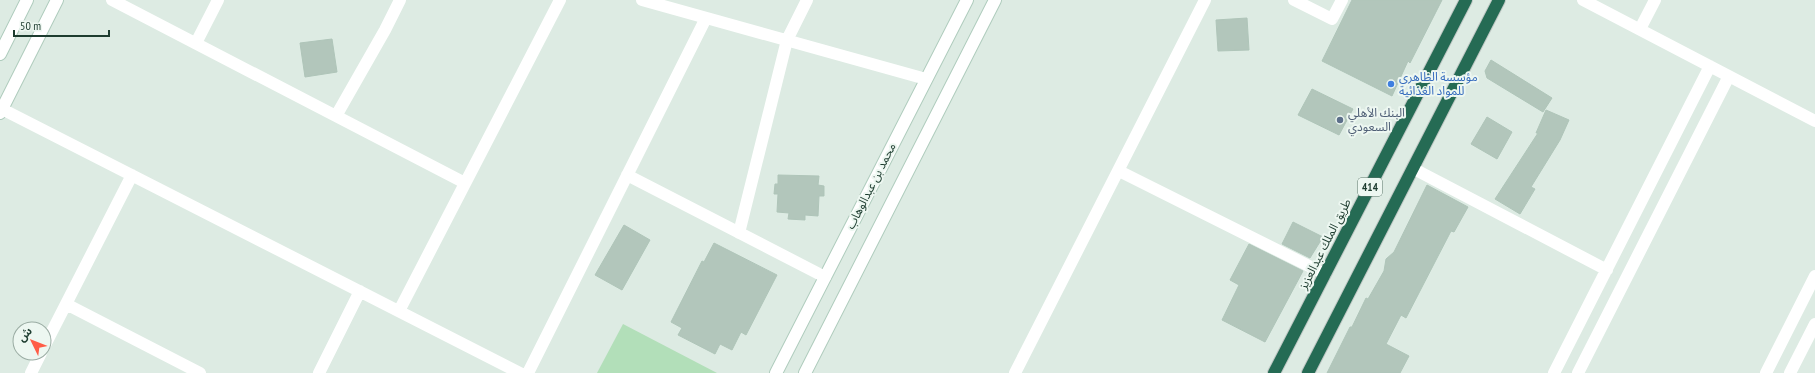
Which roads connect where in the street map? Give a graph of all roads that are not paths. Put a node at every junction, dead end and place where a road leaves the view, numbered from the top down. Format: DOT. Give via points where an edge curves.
graph roads {
  1 [pos="27,0"];
  2 [pos="57,0"];
  3 [pos="112,0"];
  4 [pos="218,0"];
  5 [pos="400,0"];
  6 [pos="560,0"];
  7 [pos="642,0"];
  8 [pos="807,0"];
  9 [pos="967,0"];
  10 [pos="995,0"];
  11 [pos="1205,0"];
  12 [pos="1294,0"];
  13 [pos="1342,0"];
  14 [pos="1466,0"];
  15 [pos="1500,0"];
  16 [pos="1583,0"];
  17 [pos="1655,0"];
  18 [pos="706,18"];
  19 [pos="1640,30"];
  20 [pos="787,40"];
  21 [pos="196,44"];
  22 [pos="0,54"];
  23 [pos="1710,66"];
  24 [pos="1729,76"];
  25 [pos="926,79"];
  26 [pos="1,110"];
  27 [pos="336,116"];
  28 [pos="1815,121"];
  29 [pos="1414,169"];
  30 [pos="1119,171"];
  31 [pos="132,175"];
  32 [pos="627,175"];
  33 [pos="465,183"];
  34 [pos="739,233"];
  35 [pos="1607,270"];
  36 [pos="1325,274"];
  37 [pos="1815,276"];
  38 [pos="825,277"];
  39 [pos="360,291"];
  40 [pos="66,304"];
  41 [pos="399,311"];
  42 [pos="1815,324"];
  43 [pos="52,331"];
  44 [pos="37,361"];
  45 [pos="31,373"];
  46 [pos="200,373"];
  47 [pos="319,373"];
  48 [pos="520,373"];
  49 [pos="528,373"];
  50 [pos="776,373"];
  51 [pos="805,373"];
  52 [pos="1015,373"];
  53 [pos="1274,373"];
  54 [pos="1308,373"];
  55 [pos="1554,373"];
  56 [pos="1578,373"];
  57 [pos="1766,373"];
  58 [pos="1790,373"];
  1 -- 22 [label="street"];
  2 -- 26 [label="street"];
  3 -- 21 [label="street"];
  4 -- 21 [label="street"];
  5 -- 27 [label="street"];
  6 -- 33 [label="street"];
  7 -- 18 [label="street"];
  8 -- 20 [label="street"];
  9 -- 25 [label="street, محمد بن عبدالوهاب"];
  10 -- 51 [label="street"];
  11 -- 30 [label="street"];
  12 -- 13 [label="street" via="1332,19"];
  14 -- 36 [label="highway, طريق الملك عبدالعزيز / 414"];
  15 -- 29 [label="highway, 414"];
  16 -- 19 [label="street"];
  17 -- 19 [label="street"];
  18 -- 20 [label="street"];
  18 -- 32 [label="street"];
  19 -- 23 [label="street"];
  20 -- 25 [label="street"];
  20 -- 34 [label="street"];
  21 -- 27 [label="street"];
  23 -- 24 [label="street"];
  23 -- 35 [label="street"];
  24 -- 28 [label="street"];
  24 -- 56 [label="street"];
  25 -- 38 [label="street, محمد بن عبدالوهاب"];
  26 -- 31 [label="street"];
  27 -- 33 [label="street"];
  29 -- 35 [label="street"];
  29 -- 54 [label="highway, 414"];
  30 -- 36 [label="street"];
  30 -- 52 [label="street"];
  31 -- 39 [label="street"];
  31 -- 40 [label="street"];
  32 -- 34 [label="street"];
  32 -- 49 [label="street"];
  33 -- 41 [label="street"];
  34 -- 38 [label="street"];
  35 -- 55 [label="street"];
  36 -- 53 [label="highway, طريق الملك عبدالعزيز / 414"];
  37 -- 57 [label="street"];
  38 -- 50 [label="street, محمد بن عبدالوهاب"];
  39 -- 41 [label="street"];
  39 -- 47 [label="street"];
  40 -- 43 [label="street"];
  40 -- 46 [label="street"];
  41 -- 48 [label="street"];
  42 -- 58 [label="street"];
  44 -- 45 [label="street"];
}
